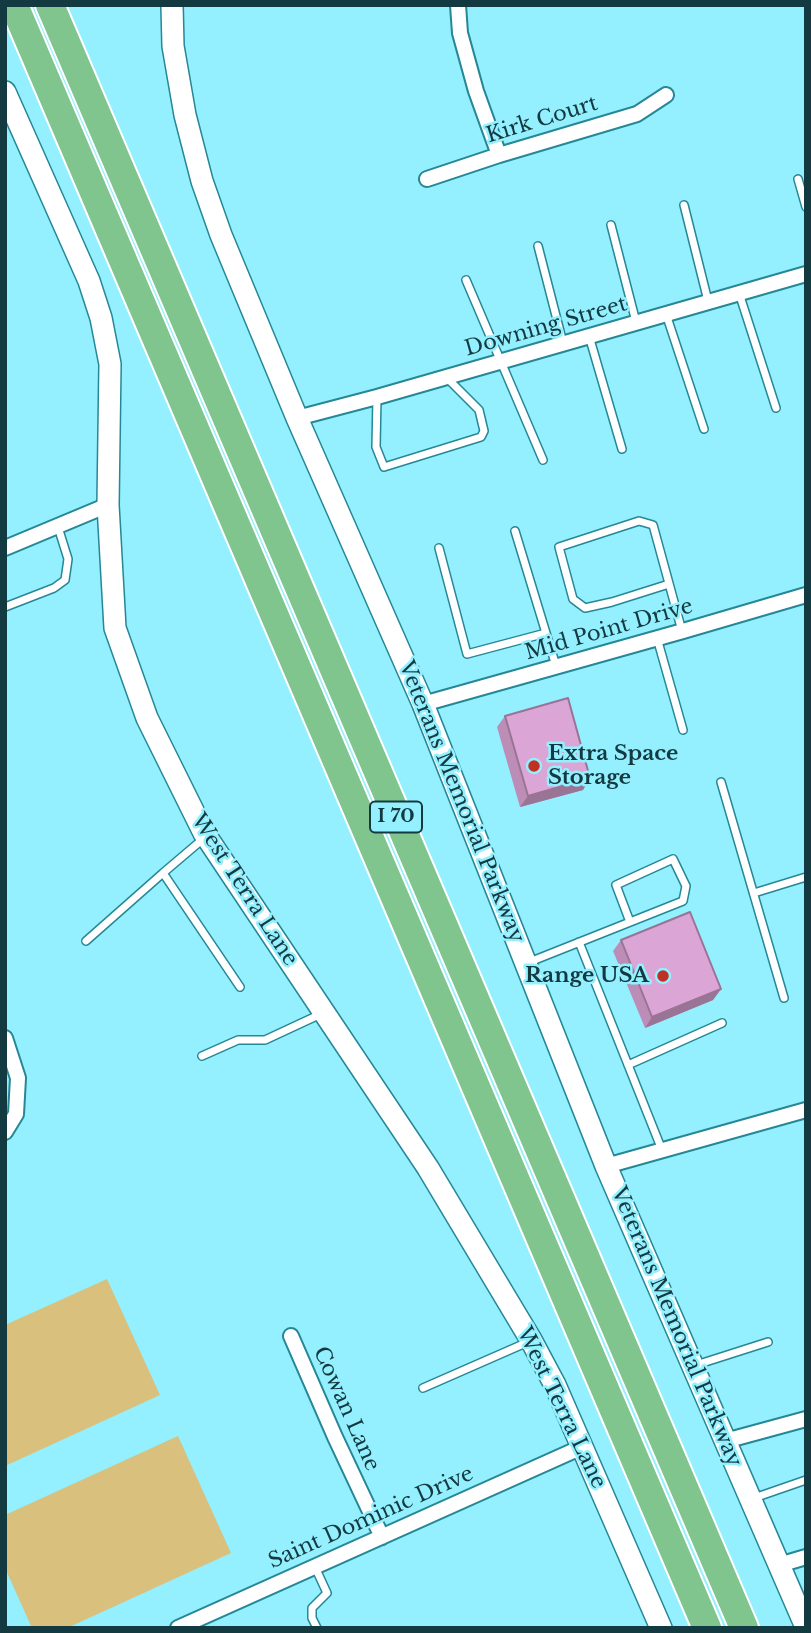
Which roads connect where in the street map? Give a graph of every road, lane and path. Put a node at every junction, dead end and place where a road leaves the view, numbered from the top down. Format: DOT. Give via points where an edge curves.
graph roads {
  1 [pos="14,5"];
  2 [pos="50,5"];
  3 [pos="172,5"];
  4 [pos="458,5"];
  5 [pos="5,92"];
  6 [pos="666,95"];
  7 [pos="499,155"];
  8 [pos="426,179"];
  9 [pos="798,179"];
  10 [pos="684,205"];
  11 [pos="806,207"];
  12 [pos="611,226"];
  13 [pos="538,246"];
  14 [pos="806,274"];
  15 [pos="467,280"];
  16 [pos="739,293"];
  17 [pos="708,302"];
  18 [pos="666,314"];
  19 [pos="636,323"];
  20 [pos="589,336"];
  21 [pos="563,343"];
  22 [pos="502,361"];
  23 [pos="446,377"];
  24 [pos="377,397"];
  25 [pos="776,408"];
  26 [pos="297,418"];
  27 [pos="704,429"];
  28 [pos="622,449"];
  29 [pos="543,460"];
  30 [pos="108,505"];
  31 [pos="58,527"];
  32 [pos="515,531"];
  33 [pos="5,548"];
  34 [pos="439,548"];
  35 [pos="669,584"];
  36 [pos="806,595"];
  37 [pos="5,607"];
  38 [pos="683,631"];
  39 [pos="546,633"];
  40 [pos="657,638"];
  41 [pos="556,666"];
  42 [pos="423,704"];
  43 [pos="683,730"];
  44 [pos="721,782"];
  45 [pos="206,836"];
  46 [pos="163,873"];
  47 [pos="806,877"];
  48 [pos="754,893"];
  49 [pos="630,922"];
  50 [pos="86,941"];
  51 [pos="579,942"];
  52 [pos="526,963"];
  53 [pos="240,987"];
  54 [pos="784,998"];
  55 [pos="324,1013"];
  56 [pos="722,1023"];
  57 [pos="5,1038"];
  58 [pos="202,1056"];
  59 [pos="628,1065"];
  60 [pos="806,1110"];
  61 [pos="5,1132"];
  62 [pos="662,1150"];
  63 [pos="606,1166"];
  64 [pos="290,1336"];
  65 [pos="531,1340"];
  66 [pos="768,1342"];
  67 [pos="692,1367"];
  68 [pos="423,1388"];
  69 [pos="806,1419"];
  70 [pos="725,1441"];
  71 [pos="582,1447"];
  72 [pos="806,1480"];
  73 [pos="750,1499"];
  74 [pos="382,1536"];
  75 [pos="806,1557"];
  76 [pos="779,1565"];
  77 [pos="314,1567"];
  78 [pos="178,1628"];
  79 [pos="317,1628"];
  80 [pos="661,1628"];
  81 [pos="708,1628"];
  82 [pos="744,1628"];
  83 [pos="806,1628"];
  1 -- 81 [label="highway, I 70"];
  2 -- 82 [label="highway, I 70"];
  3 -- 26 [label="street, Veterans Memorial Parkway" via="179,84 202,181"];
  4 -- 7 [label="street" via="460,33 476,92"];
  5 -- 30 [label="street, West Terra Lane" via="101,318 110,364"];
  6 -- 7 [label="street, Kirk Court" via="637,114"];
  7 -- 8 [label="street, Kirk Court"];
  9 -- 11 [label="lane"];
  10 -- 17 [label="lane"];
  12 -- 19 [label="lane"];
  13 -- 21 [label="lane"];
  14 -- 16 [label="street, Downing Street"];
  15 -- 22 [label="lane"];
  16 -- 17 [label="street, Downing Street"];
  16 -- 25 [label="lane"];
  17 -- 18 [label="street, Downing Street"];
  18 -- 19 [label="street, Downing Street"];
  18 -- 27 [label="lane"];
  19 -- 20 [label="street, Downing Street"];
  20 -- 21 [label="street, Downing Street"];
  20 -- 28 [label="lane"];
  21 -- 22 [label="street, Downing Street"];
  22 -- 23 [label="street, Downing Street"];
  22 -- 29 [label="lane"];
  23 -- 24 [label="street, Downing Street"];
  23 -- 24 [label="lane" via="479,410 484,430 481,437 384,467 376,447"];
  24 -- 26 [label="street, Downing Street"];
  26 -- 42 [label="street, Veterans Memorial Parkway"];
  30 -- 31 [label="street"];
  30 -- 45 [label="street, West Terra Lane" via="115,628 147,718"];
  31 -- 33 [label="street"];
  31 -- 37 [label="lane" via="68,559 65,580"];
  32 -- 39 [label="lane"];
  34 -- 39 [label="lane" via="467,654"];
  35 -- 35 [label="lane" via="653,525 639,521 559,547 572,599 585,608"];
  35 -- 38 [label="lane"];
  36 -- 38 [label="street, Mid Point Drive"];
  38 -- 40 [label="street, Mid Point Drive"];
  39 -- 41 [label="lane"];
  40 -- 41 [label="street, Mid Point Drive"];
  40 -- 43 [label="lane"];
  41 -- 42 [label="street, Mid Point Drive"];
  42 -- 52 [label="street, Veterans Memorial Parkway"];
  44 -- 48 [label="lane"];
  45 -- 46 [label="lane"];
  45 -- 55 [label="street, West Terra Lane"];
  46 -- 50 [label="lane"];
  46 -- 53 [label="lane"];
  47 -- 48 [label="lane"];
  48 -- 54 [label="lane"];
  49 -- 49 [label="lane" via="683,901 686,886 673,859 616,885"];
  49 -- 51 [label="lane"];
  51 -- 52 [label="lane"];
  51 -- 59 [label="lane"];
  52 -- 63 [label="street, Veterans Memorial Parkway"];
  55 -- 58 [label="lane" via="265,1040 238,1040"];
  55 -- 65 [label="street, West Terra Lane" via="428,1168"];
  56 -- 59 [label="lane"];
  57 -- 61 [label="street" via="18,1079 16,1114"];
  59 -- 62 [label="lane"];
  60 -- 62 [label="street"];
  62 -- 63 [label="street"];
  63 -- 67 [label="street, Veterans Memorial Parkway"];
  64 -- 74 [label="street, Cowan Lane"];
  65 -- 68 [label="lane"];
  65 -- 71 [label="street, West Terra Lane"];
  66 -- 67 [label="lane"];
  67 -- 70 [label="street, Veterans Memorial Parkway"];
  69 -- 70 [label="street"];
  70 -- 73 [label="street, Veterans Memorial Parkway"];
  71 -- 74 [label="street, Saint Dominic Drive"];
  71 -- 80 [label="street, West Terra Lane"];
  72 -- 73 [label="lane"];
  73 -- 76 [label="street, Veterans Memorial Parkway"];
  74 -- 77 [label="street, Saint Dominic Drive"];
  75 -- 76 [label="street"];
  76 -- 83 [label="street, Veterans Memorial Parkway"];
  77 -- 78 [label="street, Saint Dominic Drive"];
  77 -- 79 [label="lane" via="327,1593 312,1608"];
}
